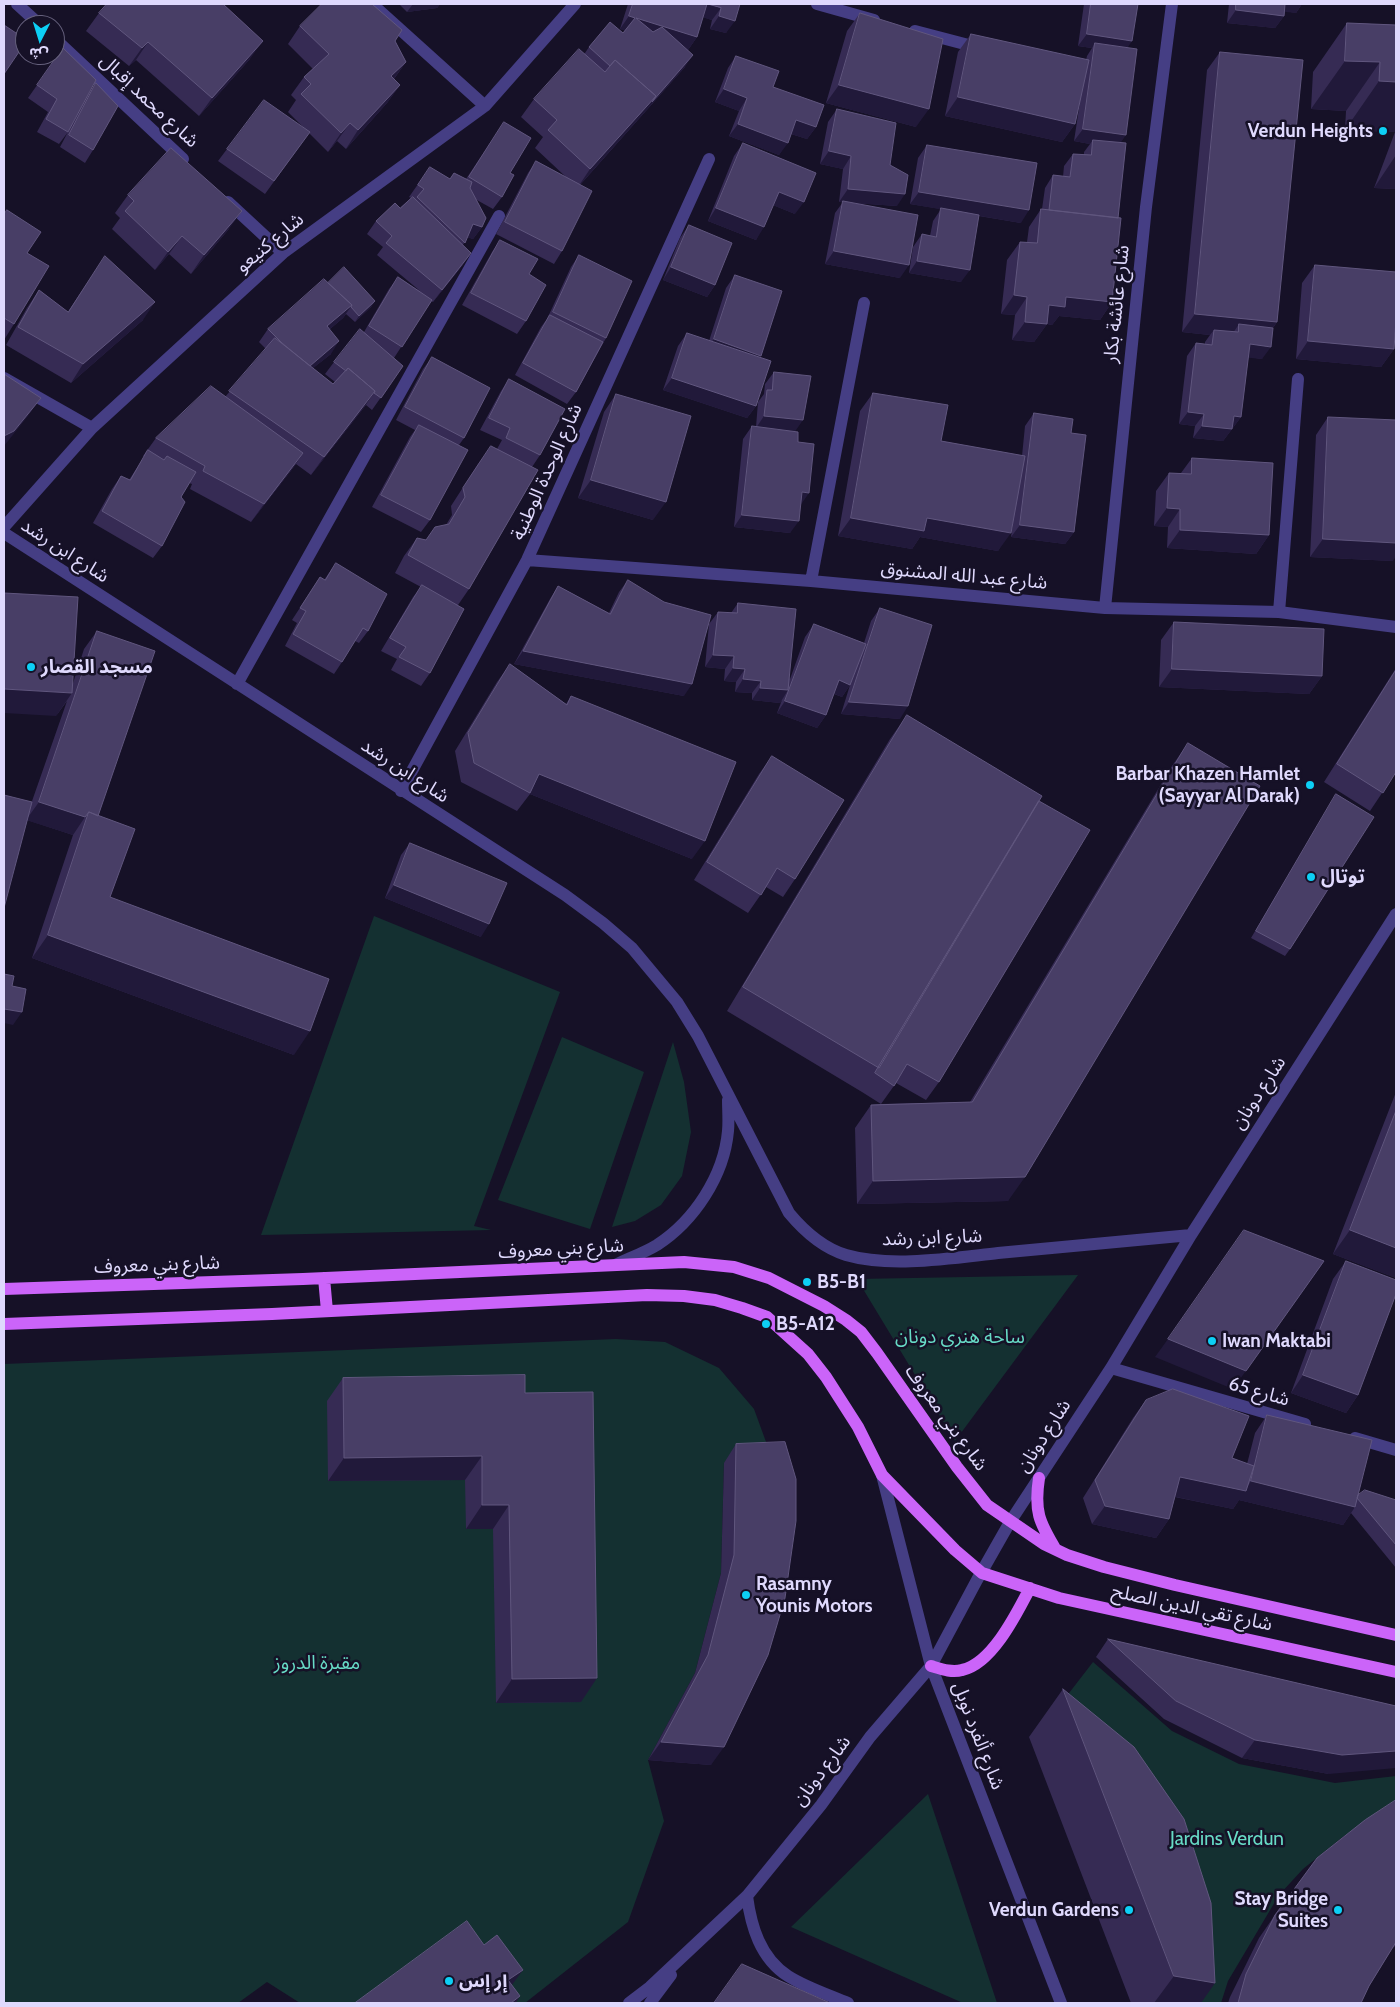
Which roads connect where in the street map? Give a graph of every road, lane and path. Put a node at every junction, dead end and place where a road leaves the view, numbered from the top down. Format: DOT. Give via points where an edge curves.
graph roads {
  1 [pos="17,4"];
  2 [pos="372,4"];
  3 [pos="575,4"];
  4 [pos="817,4"];
  5 [pos="1172,4"];
  6 [pos="29,15"];
  7 [pos="886,23"];
  8 [pos="904,28"];
  9 [pos="65,48"];
  10 [pos="987,50"];
  11 [pos="485,106"];
  12 [pos="709,159"];
  13 [pos="190,166"];
  14 [pos="219,193"];
  15 [pos="499,216"];
  16 [pos="283,253"];
  17 [pos="864,303"];
  18 [pos="4,378"];
  19 [pos="1298,379"];
  20 [pos="92,428"];
  21 [pos="4,527"];
  22 [pos="4,533"];
  23 [pos="527,560"];
  24 [pos="811,581"];
  25 [pos="1105,608"];
  26 [pos="1279,612"];
  27 [pos="1396,628"];
  28 [pos="237,684"];
  29 [pos="401,791"];
  30 [pos="1396,914"];
  31 [pos="728,1098"];
  32 [pos="1191,1235"];
  33 [pos="615,1265"];
  34 [pos="324,1278"];
  35 [pos="4,1289"];
  36 [pos="327,1311"];
  37 [pos="4,1324"];
  38 [pos="1111,1368"];
  39 [pos="1314,1427"];
  40 [pos="1341,1434"];
  41 [pos="1396,1450"];
  42 [pos="882,1475"];
  43 [pos="1039,1478"];
  44 [pos="1010,1522"];
  45 [pos="1056,1550"];
  46 [pos="982,1573"];
  47 [pos="1030,1588"];
  48 [pos="1396,1636"];
  49 [pos="931,1666"];
  50 [pos="1396,1672"];
  51 [pos="747,1896"];
  52 [pos="689,1950"];
  53 [pos="629,2003"];
  54 [pos="650,2003"];
  55 [pos="848,2003"];
  56 [pos="1061,2003"];
  1 -- 6 [label="street"];
  2 -- 11 [label="street"];
  3 -- 11 [label="street, شارع كنيعو"];
  4 -- 7 [label="street"];
  5 -- 25 [label="street, شارع عائشة بكار" via="1146,207"];
  8 -- 10 [label="street"];
  9 -- 13 [label="street, شارع محمد إقبال"];
  11 -- 16 [label="street, شارع كنيعو"];
  12 -- 23 [label="street, شارع الوحدة الوطنية"];
  14 -- 16 [label="street"];
  15 -- 28 [label="street"];
  16 -- 20 [label="street, شارع كنيعو"];
  17 -- 24 [label="street"];
  18 -- 20 [label="street"];
  19 -- 26 [label="street"];
  20 -- 21 [label="street, شارع كنيعو"];
  22 -- 28 [label="street, شارع ابن رشد"];
  23 -- 24 [label="street, شارع عبد الله المشنوق"];
  23 -- 29 [label="street, شارع الوحدة الوطنية"];
  24 -- 25 [label="street, شارع عبد الله المشنوق"];
  25 -- 26 [label="street, شارع عبد الله المشنوق"];
  26 -- 27 [label="street, شارع عبد الله المشنوق"];
  28 -- 29 [label="street, شارع ابن رشد"];
  29 -- 31 [label="street, شارع ابن رشد" via="565,895 632,948 678,1002"];
  30 -- 32 [label="street, شارع دونان"];
  31 -- 32 [label="street, شارع ابن رشد" via="789,1213 814,1238 846,1255 924,1261"];
  31 -- 33 [label="street, شارع ابن رشد" via="728,1132 720,1165 705,1196 684,1223 657,1245"];
  32 -- 38 [label="street, شارع دونان"];
  33 -- 34 [label="main road, شارع بني معروف"];
  33 -- 44 [label="main road, شارع بني معروف" via="684,1262 734,1267 769,1278 824,1306 860,1332 987,1505"];
  34 -- 35 [label="main road, شارع بني معروف"];
  34 -- 36 [label="main road"];
  36 -- 37 [label="main road"];
  36 -- 42 [label="main road" via="647,1295 715,1300 767,1317 808,1354 858,1427"];
  38 -- 39 [label="street, شارع 65"];
  38 -- 43 [label="street, شارع دونان"];
  40 -- 41 [label="street"];
  42 -- 46 [label="main road"];
  42 -- 49 [label="street, شارع ألفرد نوبل"];
  43 -- 44 [label="street, شارع دونان"];
  43 -- 45 [label="main road" via="1036,1505"];
  44 -- 45 [label="main road, شارع تقي الدين الصلح"];
  44 -- 46 [label="street, شارع دونان"];
  45 -- 48 [label="main road, شارع تقي الدين الصلح" via="1104,1567 1175,1585"];
  46 -- 47 [label="main road, شارع تقي الدين الصلح"];
  46 -- 49 [label="street, شارع دونان"];
  47 -- 49 [label="main road" via="1004,1636 985,1657 963,1670"];
  47 -- 50 [label="main road, شارع تقي الدين الصلح" via="1068,1600"];
  49 -- 51 [label="street, شارع دونان" via="870,1737 821,1805"];
  49 -- 56 [label="street, شارع ألفرد نوبل"];
  51 -- 52 [label="street, شارع دونان"];
  51 -- 55 [label="street" via="750,1919 770,1960 788,1976"];
  52 -- 53 [label="street, شارع دونان"];
  52 -- 54 [label="street, شارع دونان"];
}
